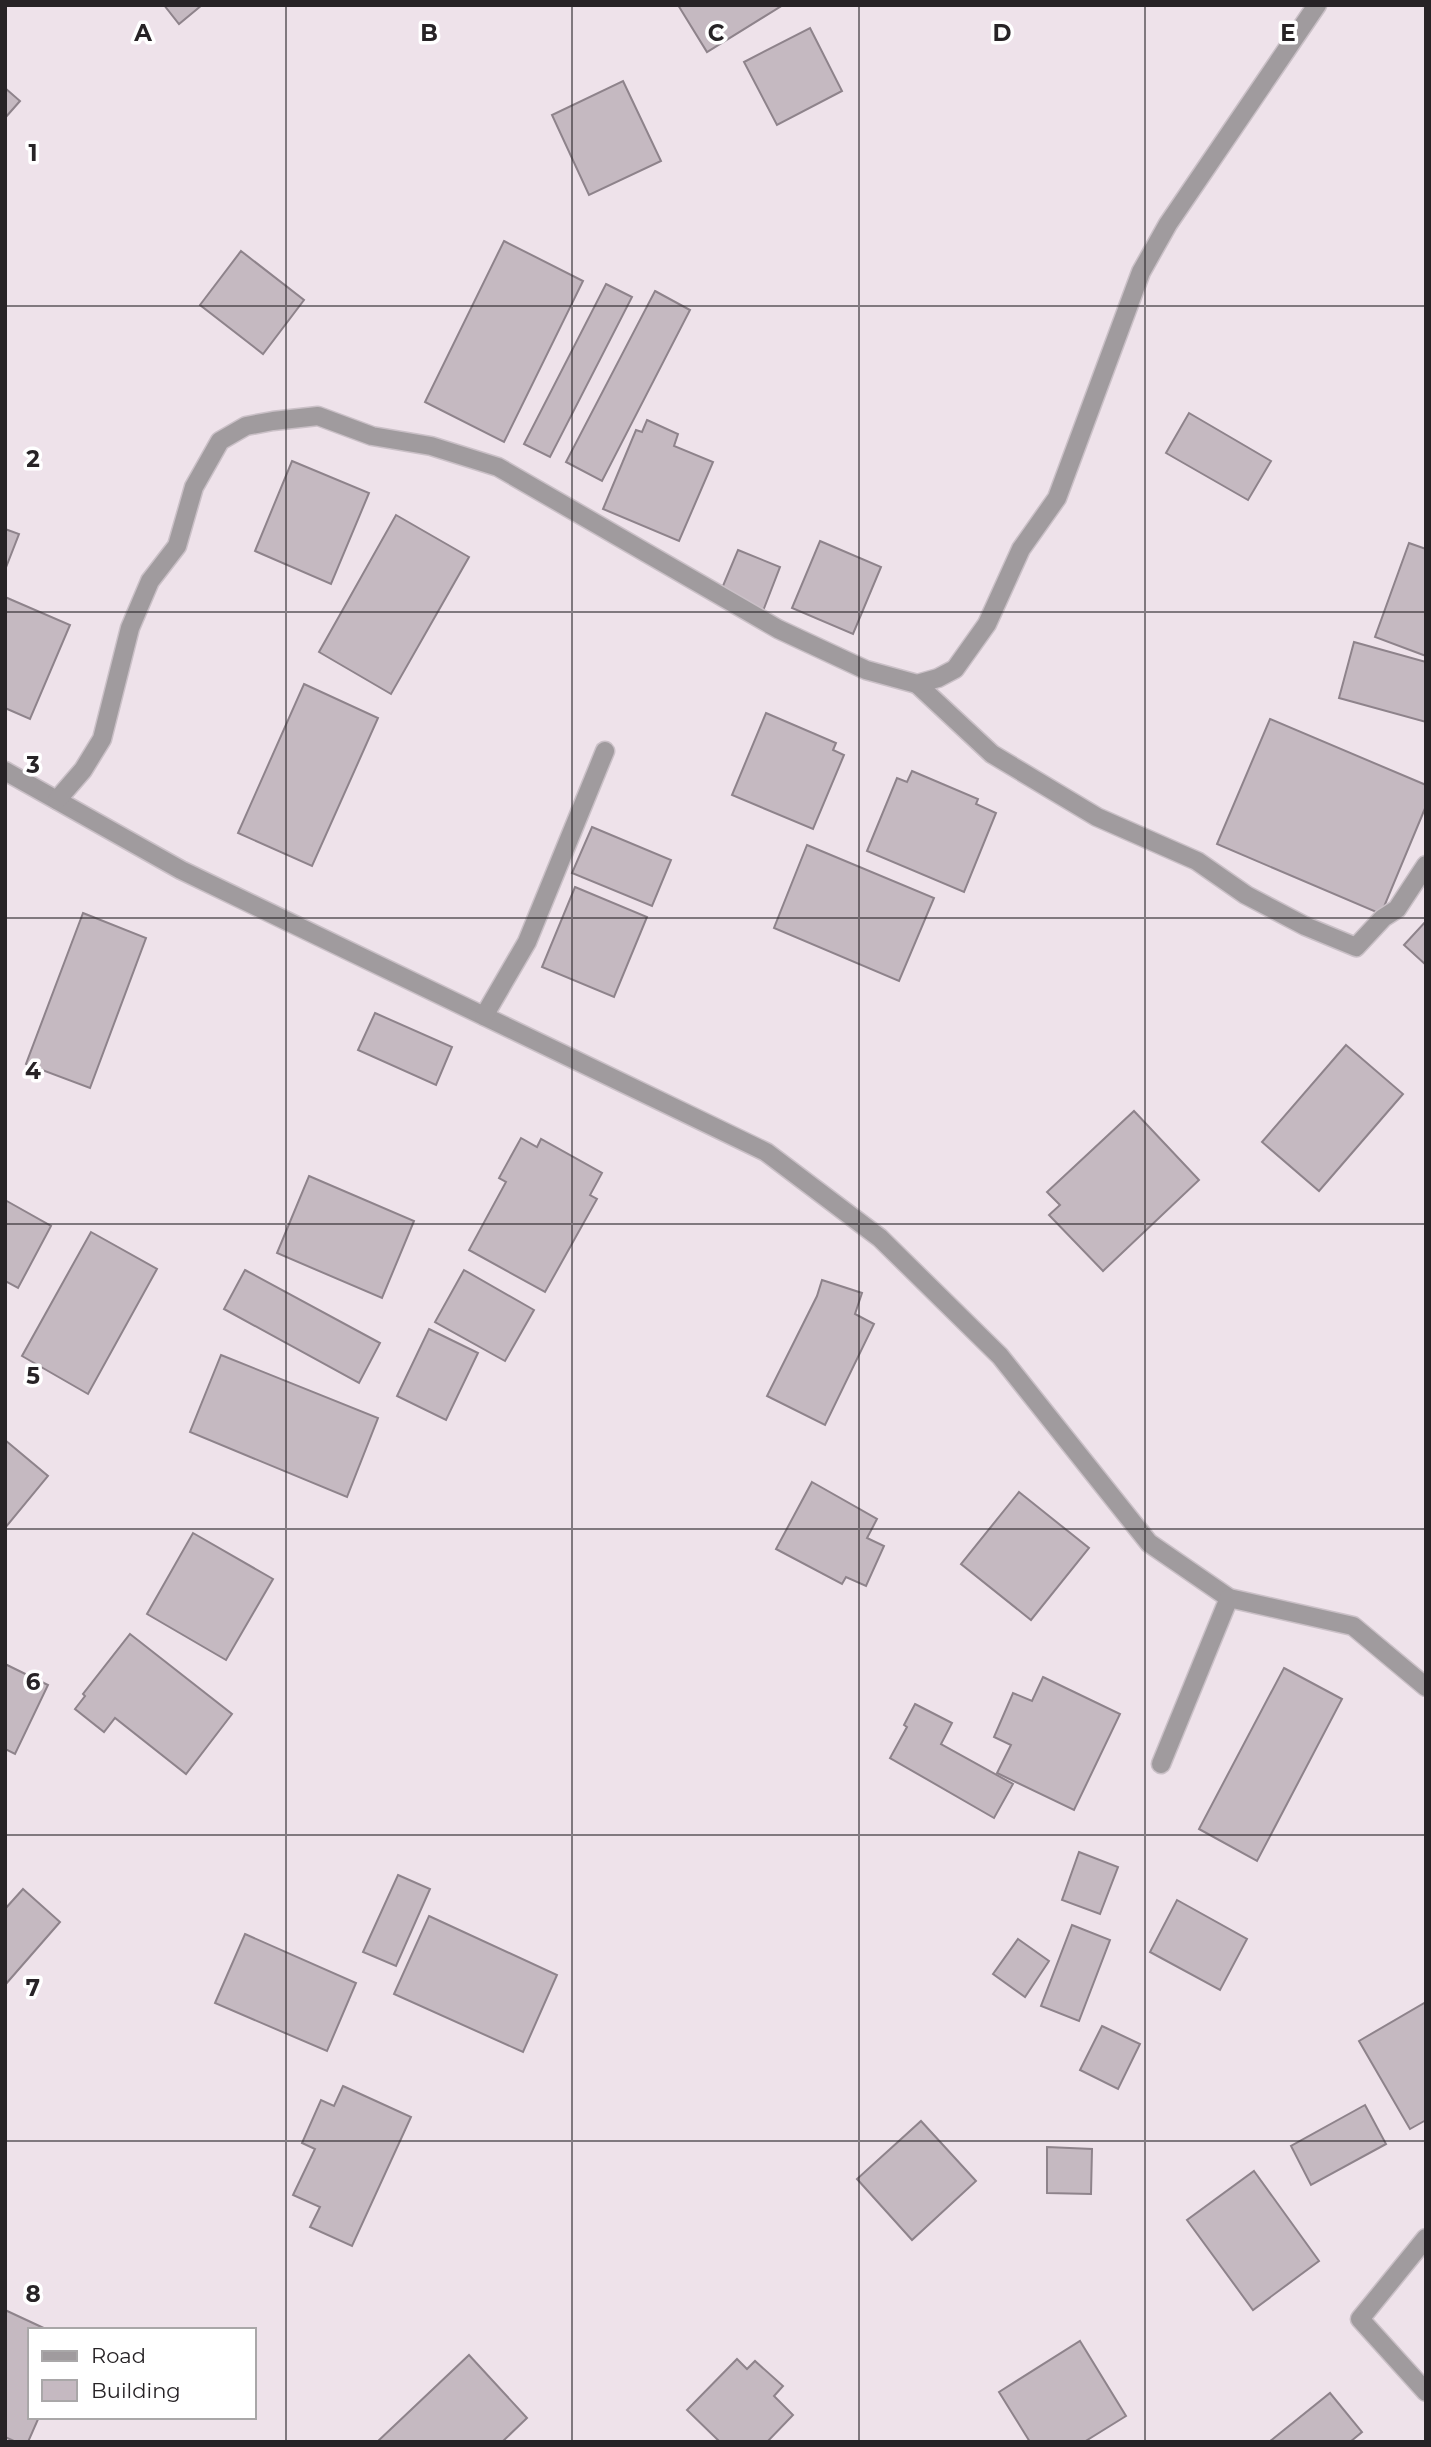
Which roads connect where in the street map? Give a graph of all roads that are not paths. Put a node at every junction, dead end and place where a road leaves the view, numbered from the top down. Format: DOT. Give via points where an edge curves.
graph roads {
  1 [pos="1317,5"];
  2 [pos="916,684"];
  3 [pos="605,751"];
  4 [pos="5,771"];
  5 [pos="57,800"];
  6 [pos="1426,864"];
  7 [pos="484,1016"];
  8 [pos="1228,1598"];
  9 [pos="1426,1687"];
  10 [pos="1161,1764"];
  11 [pos="1426,2238"];
  12 [pos="1426,2392"];
  1 -- 2 [label="street" via="1168,224 1141,272 1057,498 1021,549 988,624 955,669"];
  2 -- 5 [label="street" via="866,670 778,629 498,467 431,446 372,436 318,416 272,421 246,426 220,441 194,487 177,546 150,581 130,628 102,738"];
  2 -- 6 [label="street" via="992,754 1097,817 1197,861 1246,895 1356,947 1382,918 1397,909"];
  3 -- 7 [label="street" via="527,942"];
  4 -- 5 [label="street"];
  5 -- 7 [label="street" via="181,870"];
  7 -- 8 [label="street" via="766,1152 880,1238 1000,1356 1149,1543"];
  8 -- 9 [label="street" via="1353,1626"];
  8 -- 10 [label="street"];
  11 -- 12 [label="street" via="1360,2319"];
}
